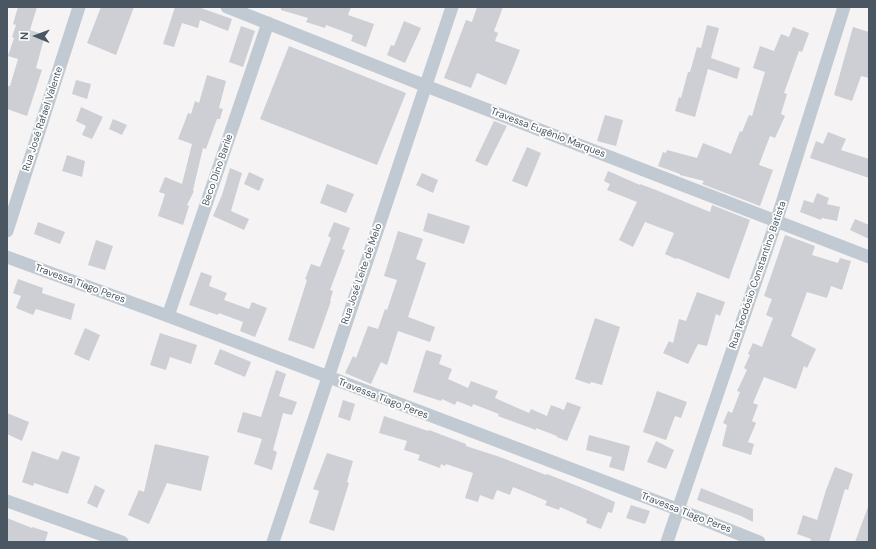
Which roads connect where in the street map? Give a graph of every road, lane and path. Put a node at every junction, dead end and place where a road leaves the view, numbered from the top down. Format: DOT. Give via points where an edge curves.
graph roads {
  1 [pos="79,7"];
  2 [pos="227,7"];
  3 [pos="452,7"];
  4 [pos="844,7"];
  5 [pos="268,23"];
  6 [pos="426,86"];
  7 [pos="776,222"];
  8 [pos="7,231"];
  9 [pos="7,257"];
  10 [pos="869,257"];
  11 [pos="168,316"];
  12 [pos="328,378"];
  13 [pos="7,501"];
  14 [pos="678,509"];
  15 [pos="122,542"];
  16 [pos="273,542"];
  17 [pos="667,542"];
  18 [pos="759,542"];
  1 -- 8 [label="street, Rua José Rafael Valente"];
  2 -- 5 [label="street, Travessa Eugênio Marques"];
  3 -- 6 [label="street, Rua José Leite de Melo"];
  4 -- 7 [label="street, Rua Teodósio Constantino Batista"];
  5 -- 6 [label="street, Travessa Eugênio Marques"];
  5 -- 11 [label="street, Beco Dino Barile"];
  6 -- 7 [label="street, Travessa Eugênio Marques"];
  6 -- 12 [label="street, Rua José Leite de Melo"];
  7 -- 10 [label="street, Travessa Eugênio Marques"];
  7 -- 14 [label="street, Rua Teodósio Constantino Batista"];
  9 -- 11 [label="street, Travessa Tiago Peres"];
  11 -- 12 [label="street, Travessa Tiago Peres"];
  12 -- 14 [label="street, Travessa Tiago Peres"];
  12 -- 16 [label="street, Rua José Leite de Melo"];
  13 -- 15 [label="street"];
  14 -- 17 [label="street, Rua Teodósio Constantino Batista"];
  14 -- 18 [label="street, Travessa Tiago Peres"];
}
